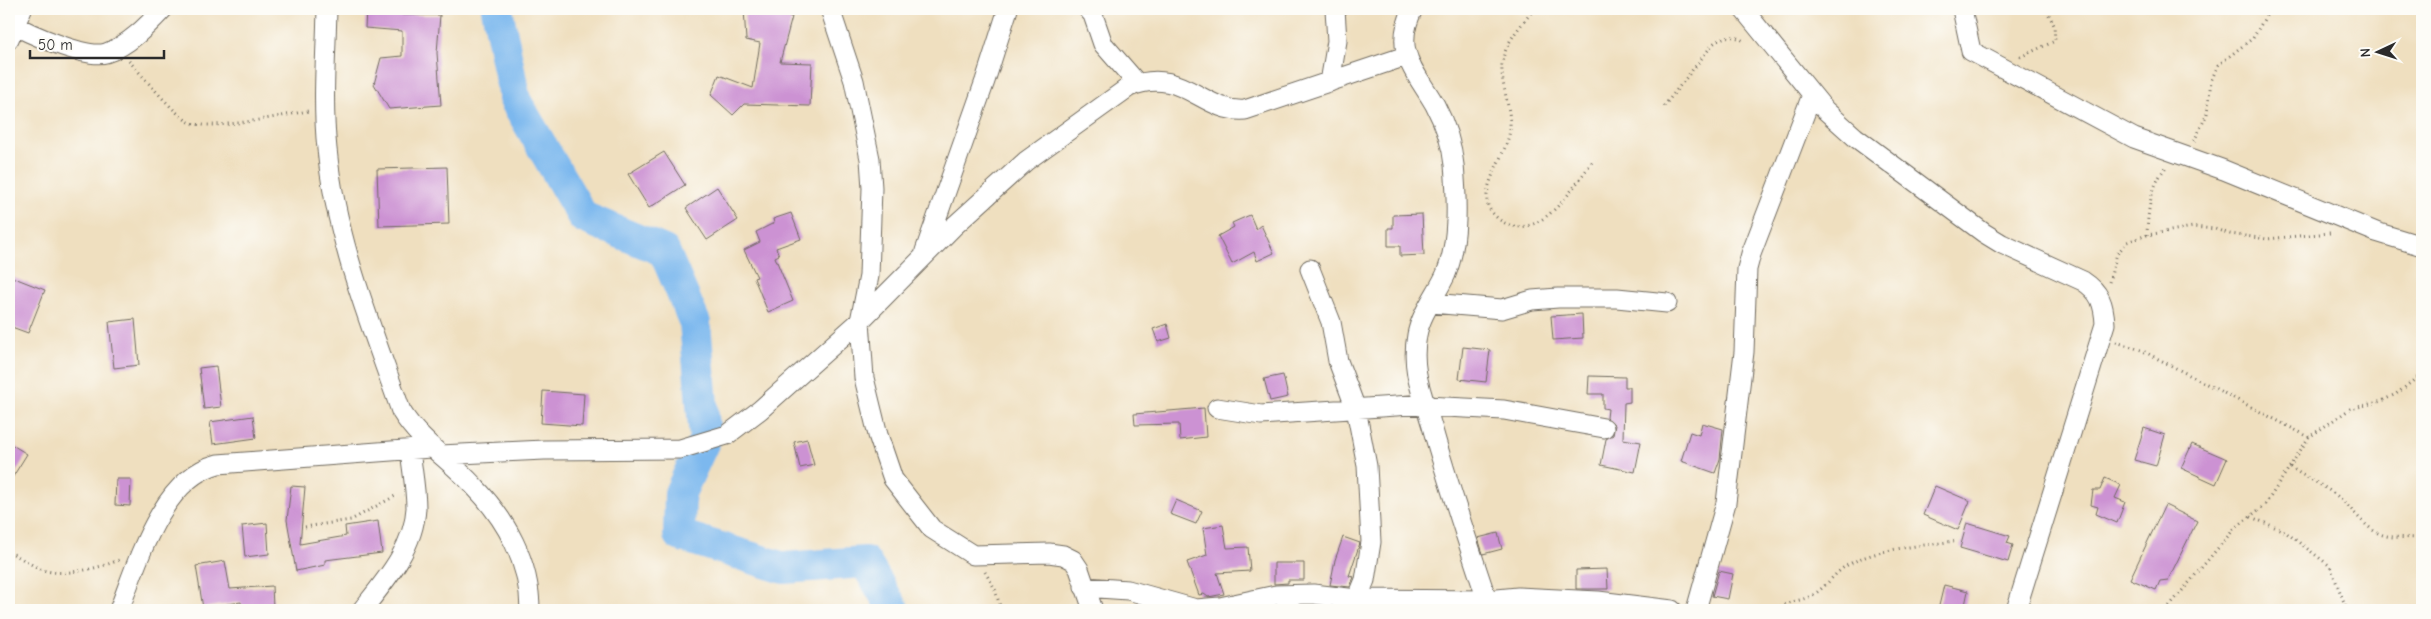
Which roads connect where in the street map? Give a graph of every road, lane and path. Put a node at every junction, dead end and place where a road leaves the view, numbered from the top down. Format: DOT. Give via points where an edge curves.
graph roads {
  1 [pos="164,9"];
  2 [pos="327,9"];
  3 [pos="830,9"];
  4 [pos="1008,9"];
  5 [pos="1088,9"];
  6 [pos="1335,9"];
  7 [pos="1413,9"];
  8 [pos="1534,9"];
  9 [pos="1743,9"];
  10 [pos="1962,9"];
  11 [pos="2046,9"];
  12 [pos="2270,9"];
  13 [pos="14,24"];
  14 [pos="1748,44"];
  15 [pos="114,49"];
  16 [pos="1406,56"];
  17 [pos="2004,69"];
  18 [pos="1330,82"];
  19 [pos="1137,83"];
  20 [pos="1812,95"];
  21 [pos="1664,106"];
  22 [pos="324,109"];
  23 [pos="2176,154"];
  24 [pos="1592,162"];
  25 [pos="2331,233"];
  26 [pos="2147,235"];
  27 [pos="2422,246"];
  28 [pos="923,256"];
  29 [pos="1310,269"];
  30 [pos="2101,298"];
  31 [pos="1430,303"];
  32 [pos="1667,303"];
  33 [pos="860,321"];
  34 [pos="2101,337"];
  35 [pos="2422,374"];
  36 [pos="1426,405"];
  37 [pos="1217,408"];
  38 [pos="1356,408"];
  39 [pos="1604,428"];
  40 [pos="2309,437"];
  41 [pos="410,450"];
  42 [pos="436,452"];
  43 [pos="2290,467"];
  44 [pos="413,482"];
  45 [pos="2251,517"];
  46 [pos="305,527"];
  47 [pos="2422,538"];
  48 [pos="1954,540"];
  49 [pos="9,552"];
  50 [pos="141,554"];
  51 [pos="973,555"];
  52 [pos="1084,587"];
  53 [pos="1355,604"];
  54 [pos="1486,605"];
  55 [pos="119,610"];
  56 [pos="362,610"];
  57 [pos="530,610"];
  58 [pos="1001,610"];
  59 [pos="1093,610"];
  60 [pos="1672,610"];
  61 [pos="1696,610"];
  62 [pos="1776,610"];
  63 [pos="2016,610"];
  64 [pos="2166,610"];
  65 [pos="2348,610"];
  1 -- 15 [label="street"];
  2 -- 22 [label="street"];
  3 -- 33 [label="street" via="854,81 872,173 869,276"];
  4 -- 28 [label="street"];
  5 -- 19 [label="street" via="1103,44"];
  6 -- 18 [label="street" via="1337,40"];
  7 -- 16 [label="street" via="1403,40"];
  8 -- 24 [label="path" via="1503,57 1510,130 1494,174 1488,204 1505,223 1530,227 1563,200"];
  9 -- 20 [label="street"];
  10 -- 17 [label="street" via="1972,51"];
  11 -- 17 [label="path" via="2056,31 2055,41 2024,54"];
  12 -- 23 [label="path" via="2253,38 2218,65 2211,81 2207,114 2197,139"];
  13 -- 15 [label="street" via="75,50 99,54"];
  14 -- 21 [label="path" via="1734,36 1719,39"];
  15 -- 22 [label="path" via="193,124 218,125"];
  16 -- 18 [label="street"];
  16 -- 31 [label="street" via="1442,119 1450,139 1454,165 1455,212 1451,257"];
  17 -- 23 [label="street" via="2134,138"];
  18 -- 19 [label="street" via="1264,106 1236,111 1164,80"];
  19 -- 28 [label="street" via="1026,161"];
  20 -- 30 [label="street" via="1855,137 1984,234 2083,280"];
  20 -- 61 [label="street" via="1749,261 1739,407 1726,503"];
  22 -- 42 [label="street" via="333,191 356,286 401,411 412,429"];
  23 -- 26 [label="path" via="2157,178 2149,205"];
  23 -- 27 [label="street" via="2224,170 2376,232"];
  25 -- 26 [label="path" via="2266,239 2193,227"];
  26 -- 30 [label="path" via="2127,242 2117,254 2111,279"];
  28 -- 33 [label="street"];
  29 -- 38 [label="street" via="1331,322 1338,360"];
  30 -- 34 [label="street" via="2105,324"];
  31 -- 32 [label="street" via="1502,309 1532,300 1558,298 1616,298"];
  31 -- 36 [label="street" via="1417,334 1415,365"];
  33 -- 42 [label="street" via="760,410 726,435 680,449"];
  33 -- 51 [label="street" via="864,378 878,434 894,479 932,529"];
  34 -- 40 [label="path" via="2141,350"];
  34 -- 63 [label="street"];
  35 -- 40 [label="path" via="2396,394 2350,409"];
  36 -- 38 [label="street"];
  36 -- 39 [label="street" via="1504,410"];
  36 -- 54 [label="street"];
  37 -- 38 [label="street" via="1261,415"];
  38 -- 53 [label="street" via="1367,466 1371,542 1365,580"];
  40 -- 43 [label="path"];
  41 -- 42 [label="street"];
  41 -- 44 [label="street"];
  41 -- 50 [label="street" via="210,466 197,472 171,495"];
  42 -- 57 [label="street" via="473,484 511,536 526,576"];
  43 -- 45 [label="path" via="2265,505"];
  43 -- 47 [label="path" via="2330,491 2354,509 2369,528 2382,535"];
  44 -- 46 [label="path" via="383,504 351,520"];
  44 -- 56 [label="street" via="416,511 408,539 397,564"];
  45 -- 64 [label="path" via="2234,529"];
  45 -- 65 [label="path" via="2284,530 2330,566"];
  48 -- 62 [label="path" via="1863,558 1844,568 1811,596 1795,599"];
  49 -- 50 [label="path" via="42,570 56,572 107,565"];
  50 -- 55 [label="street"];
  51 -- 52 [label="street" via="1063,555 1073,560 1079,569"];
  51 -- 58 [label="path" via="996,589"];
  52 -- 53 [label="street" via="1128,590 1196,609 1276,595 1313,594"];
  52 -- 59 [label="street"];
  53 -- 54 [label="street"];
  54 -- 60 [label="street" via="1518,597 1598,601"];
}
